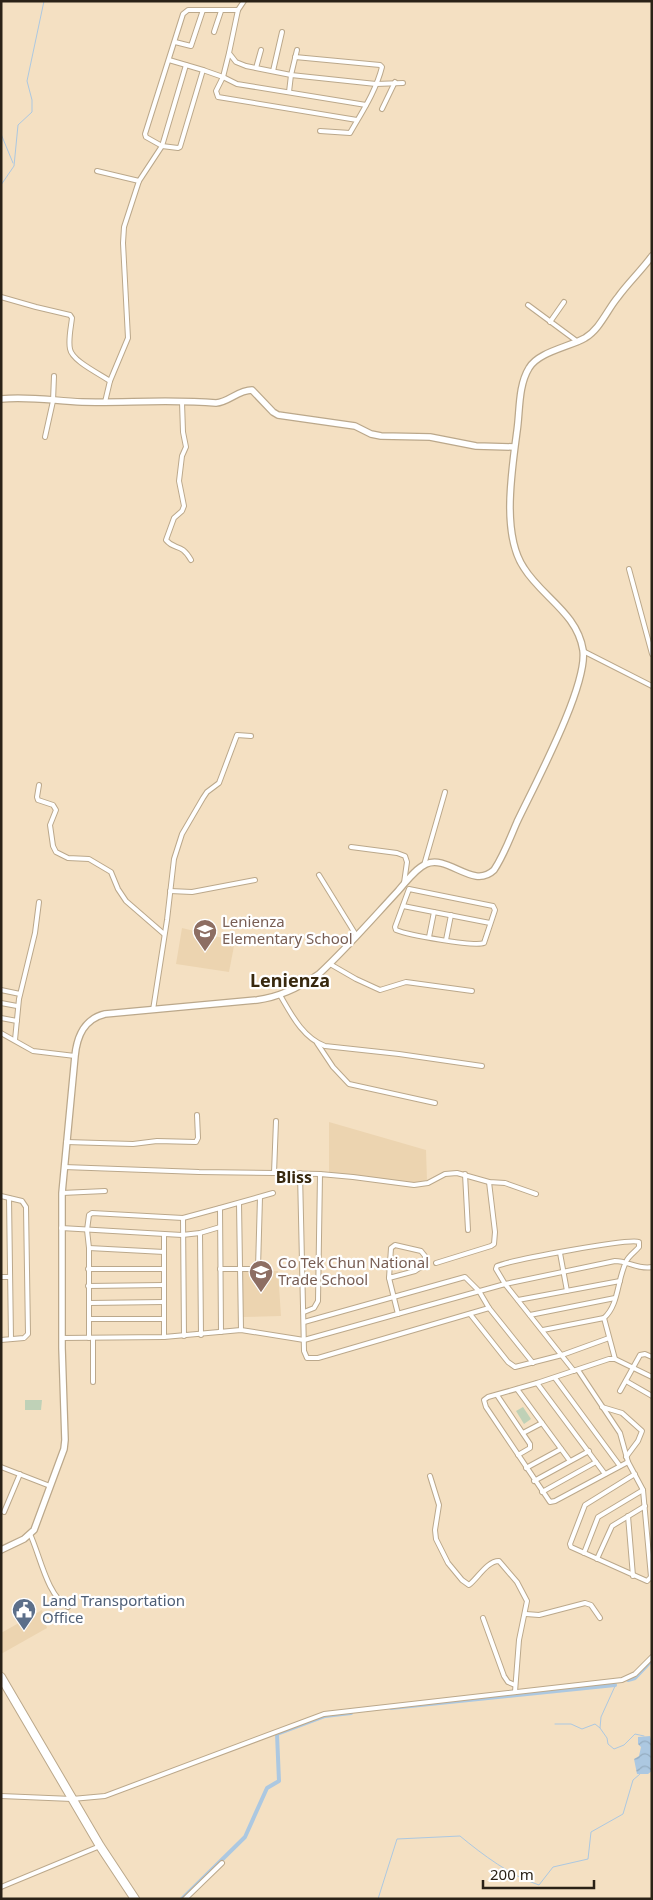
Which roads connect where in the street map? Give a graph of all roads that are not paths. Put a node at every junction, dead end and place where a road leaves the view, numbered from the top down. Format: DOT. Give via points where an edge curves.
graph roads {
  1 [pos="244,1"];
  2 [pos="203,10"];
  3 [pos="238,10"];
  4 [pos="221,11"];
  5 [pos="214,32"];
  6 [pos="282,32"];
  7 [pos="175,42"];
  8 [pos="262,50"];
  9 [pos="297,50"];
  10 [pos="229,53"];
  11 [pos="295,57"];
  12 [pos="169,60"];
  13 [pos="186,65"];
  14 [pos="256,68"];
  15 [pos="202,70"];
  16 [pos="273,71"];
  17 [pos="291,74"];
  18 [pos="222,77"];
  19 [pos="395,82"];
  20 [pos="403,83"];
  21 [pos="376,84"];
  22 [pos="289,92"];
  23 [pos="366,105"];
  24 [pos="382,109"];
  25 [pos="357,120"];
  26 [pos="320,131"];
  27 [pos="162,146"];
  28 [pos="97,172"];
  29 [pos="140,181"];
  30 [pos="652,256"];
  31 [pos="1,297"];
  32 [pos="564,302"];
  33 [pos="528,305"];
  34 [pos="550,322"];
  35 [pos="578,342"];
  36 [pos="54,376"];
  37 [pos="110,380"];
  38 [pos="1,399"];
  39 [pos="53,401"];
  40 [pos="105,402"];
  41 [pos="182,402"];
  42 [pos="45,437"];
  43 [pos="514,447"];
  44 [pos="191,560"];
  45 [pos="628,569"];
  46 [pos="583,651"];
  47 [pos="652,654"];
  48 [pos="652,686"];
  49 [pos="251,736"];
  50 [pos="39,786"];
  51 [pos="445,792"];
  52 [pos="351,847"];
  53 [pos="424,865"];
  54 [pos="319,875"];
  55 [pos="255,880"];
  56 [pos="402,886"];
  57 [pos="170,891"];
  58 [pos="408,891"];
  59 [pos="40,902"];
  60 [pos="403,906"];
  61 [pos="434,912"];
  62 [pos="451,916"];
  63 [pos="490,923"];
  64 [pos="164,934"];
  65 [pos="356,935"];
  66 [pos="429,937"];
  67 [pos="446,940"];
  68 [pos="330,964"];
  69 [pos="1,990"];
  70 [pos="472,991"];
  71 [pos="20,994"];
  72 [pos="280,995"];
  73 [pos="1,1003"];
  74 [pos="17,1006"];
  75 [pos="153,1010"];
  76 [pos="1,1018"];
  77 [pos="17,1020"];
  78 [pos="1,1033"];
  79 [pos="14,1040"];
  80 [pos="317,1043"];
  81 [pos="75,1056"];
  82 [pos="482,1066"];
  83 [pos="434,1103"];
  84 [pos="197,1115"];
  85 [pos="276,1121"];
  86 [pos="66,1142"];
  87 [pos="64,1167"];
  88 [pos="274,1172"];
  89 [pos="300,1173"];
  90 [pos="320,1174"];
  91 [pos="465,1174"];
  92 [pos="489,1182"];
  93 [pos="105,1191"];
  94 [pos="62,1193"];
  95 [pos="273,1193"];
  96 [pos="536,1194"];
  97 [pos="1,1196"];
  98 [pos="260,1197"];
  99 [pos="9,1198"];
  100 [pos="238,1203"];
  101 [pos="220,1208"];
  102 [pos="183,1218"];
  103 [pos="220,1227"];
  104 [pos="61,1228"];
  105 [pos="87,1230"];
  106 [pos="468,1230"];
  107 [pos="200,1233"];
  108 [pos="164,1235"];
  109 [pos="182,1235"];
  110 [pos="89,1248"];
  111 [pos="164,1252"];
  112 [pos="560,1253"];
  113 [pos="625,1262"];
  114 [pos="318,1263"];
  115 [pos="436,1263"];
  116 [pos="303,1264"];
  117 [pos="652,1267"];
  118 [pos="258,1268"];
  119 [pos="88,1269"];
  120 [pos="164,1269"];
  121 [pos="220,1269"];
  122 [pos="240,1269"];
  123 [pos="269,1269"];
  124 [pos="564,1271"];
  125 [pos="1,1277"];
  126 [pos="10,1277"];
  127 [pos="389,1278"];
  128 [pos="620,1280"];
  129 [pos="164,1284"];
  130 [pos="505,1284"];
  131 [pos="88,1286"];
  132 [pos="478,1291"];
  133 [pos="567,1291"];
  134 [pos="392,1296"];
  135 [pos="615,1298"];
  136 [pos="518,1300"];
  137 [pos="164,1302"];
  138 [pos="89,1303"];
  139 [pos="489,1308"];
  140 [pos="304,1312"];
  141 [pos="398,1314"];
  142 [pos="470,1314"];
  143 [pos="530,1315"];
  144 [pos="604,1318"];
  145 [pos="89,1319"];
  146 [pos="164,1319"];
  147 [pos="304,1322"];
  148 [pos="241,1330"];
  149 [pos="543,1330"];
  150 [pos="221,1332"];
  151 [pos="200,1335"];
  152 [pos="184,1336"];
  153 [pos="164,1337"];
  154 [pos="62,1338"];
  155 [pos="91,1338"];
  156 [pos="609,1338"];
  157 [pos="1,1340"];
  158 [pos="11,1340"];
  159 [pos="304,1340"];
  160 [pos="562,1355"];
  161 [pos="652,1357"];
  162 [pos="615,1359"];
  163 [pos="533,1363"];
  164 [pos="633,1368"];
  165 [pos="576,1370"];
  166 [pos="652,1377"];
  167 [pos="555,1378"];
  168 [pos="626,1381"];
  169 [pos="93,1382"];
  170 [pos="538,1383"];
  171 [pos="517,1389"];
  172 [pos="620,1391"];
  173 [pos="497,1394"];
  174 [pos="652,1396"];
  175 [pos="602,1407"];
  176 [pos="542,1423"];
  177 [pos="523,1433"];
  178 [pos="561,1449"];
  179 [pos="588,1452"];
  180 [pos="518,1455"];
  181 [pos="627,1460"];
  182 [pos="570,1461"];
  183 [pos="596,1462"];
  184 [pos="620,1466"];
  185 [pos="1,1467"];
  186 [pos="526,1468"];
  187 [pos="20,1474"];
  188 [pos="605,1474"];
  189 [pos="635,1474"];
  190 [pos="430,1476"];
  191 [pos="534,1481"];
  192 [pos="50,1486"];
  193 [pos="643,1490"];
  194 [pos="542,1492"];
  195 [pos="644,1506"];
  196 [pos="4,1512"];
  197 [pos="628,1516"];
  198 [pos="30,1534"];
  199 [pos="1,1550"];
  200 [pos="584,1553"];
  201 [pos="597,1559"];
  202 [pos="633,1576"];
  203 [pos="651,1580"];
  204 [pos="68,1607"];
  205 [pos="526,1614"];
  206 [pos="483,1618"];
  207 [pos="600,1618"];
  208 [pos="652,1657"];
  209 [pos="1,1676"];
  210 [pos="515,1685"];
  211 [pos="515,1692"];
  212 [pos="1,1796"];
  213 [pos="72,1799"];
  214 [pos="100,1846"];
  215 [pos="222,1863"];
  216 [pos="1,1887"];
  217 [pos="135,1899"];
  218 [pos="185,1899"];
  1 -- 3 [label="street"];
  2 -- 4 [label="street"];
  2 -- 7 [label="street" via="184,12"];
  2 -- 7 [label="street" via="191,46"];
  3 -- 4 [label="street"];
  3 -- 10 [label="street"];
  4 -- 5 [label="street"];
  6 -- 16 [label="street"];
  7 -- 12 [label="street"];
  8 -- 14 [label="street"];
  9 -- 11 [label="street"];
  10 -- 14 [label="street" via="240,64"];
  10 -- 18 [label="street"];
  11 -- 17 [label="street"];
  11 -- 21 [label="street" via="380,65 382,68"];
  12 -- 13 [label="street"];
  12 -- 27 [label="street" via="145,134"];
  13 -- 15 [label="street"];
  13 -- 27 [label="street"];
  14 -- 16 [label="street"];
  15 -- 18 [label="street"];
  15 -- 27 [label="street" via="180,147"];
  16 -- 17 [label="street"];
  17 -- 21 [label="street"];
  17 -- 22 [label="street"];
  18 -- 22 [label="street" via="237,84"];
  18 -- 25 [label="street" via="216,91 218,97"];
  19 -- 20 [label="street"];
  19 -- 21 [label="street"];
  19 -- 24 [label="street"];
  21 -- 23 [label="street"];
  22 -- 23 [label="street"];
  23 -- 25 [label="street"];
  25 -- 26 [label="street" via="349,133"];
  27 -- 29 [label="street"];
  28 -- 29 [label="street"];
  29 -- 37 [label="street" via="123,235 128,338"];
  30 -- 35 [label="street" via="592,332"];
  31 -- 37 [label="street" via="70,315 71,352 79,361"];
  32 -- 34 [label="street"];
  33 -- 34 [label="street"];
  34 -- 35 [label="street"];
  35 -- 43 [label="street" via="551,352 528,369 521,393"];
  36 -- 39 [label="street"];
  37 -- 40 [label="street"];
  38 -- 39 [label="street"];
  39 -- 40 [label="street"];
  39 -- 42 [label="street"];
  40 -- 41 [label="street"];
  41 -- 43 [label="street" via="221,403 252,390 278,415 355,426 381,436 430,437 476,446"];
  41 -- 44 [label="street" via="186,447 179,482 184,506 174,518 166,540 185,550"];
  43 -- 46 [label="street" via="510,499 516,554 531,578 569,617"];
  45 -- 47 [label="street"];
  46 -- 48 [label="street"];
  46 -- 53 [label="street" via="573,700 494,870 479,876 443,863"];
  49 -- 57 [label="street" via="238,735 219,783 207,792 182,834 174,859"];
  50 -- 64 [label="street" via="38,800 56,810 50,825 56,852 68,858 89,859 111,872 126,901"];
  51 -- 53 [label="street"];
  52 -- 56 [label="street" via="405,856 407,862"];
  53 -- 56 [label="street"];
  54 -- 65 [label="street"];
  55 -- 57 [label="street" via="192,892"];
  56 -- 58 [label="street"];
  56 -- 65 [label="street"];
  57 -- 64 [label="street"];
  58 -- 60 [label="street"];
  58 -- 63 [label="street" via="491,905 495,910"];
  59 -- 71 [label="street"];
  60 -- 61 [label="street"];
  60 -- 66 [label="street" via="396,930"];
  61 -- 62 [label="street"];
  61 -- 66 [label="street"];
  62 -- 63 [label="street"];
  62 -- 67 [label="street"];
  63 -- 67 [label="street" via="481,944"];
  64 -- 75 [label="street"];
  65 -- 68 [label="street"];
  66 -- 67 [label="street"];
  68 -- 70 [label="street" via="380,990 406,982"];
  68 -- 72 [label="street" via="309,981"];
  69 -- 71 [label="street"];
  71 -- 74 [label="street"];
  72 -- 75 [label="street"];
  72 -- 80 [label="street" via="298,1024"];
  73 -- 74 [label="street"];
  74 -- 77 [label="street"];
  75 -- 81 [label="street" via="105,1014 91,1020 79,1035"];
  76 -- 77 [label="street"];
  77 -- 79 [label="street"];
  78 -- 79 [label="street"];
  79 -- 81 [label="street" via="33,1051"];
  80 -- 82 [label="street"];
  80 -- 83 [label="street" via="349,1084"];
  81 -- 86 [label="street"];
  84 -- 86 [label="street" via="196,1142"];
  85 -- 88 [label="street"];
  86 -- 87 [label="street"];
  87 -- 88 [label="street"];
  87 -- 94 [label="street"];
  88 -- 89 [label="street"];
  89 -- 90 [label="street"];
  89 -- 116 [label="street"];
  90 -- 91 [label="street" via="414,1185 428,1183 450,1172"];
  90 -- 114 [label="street"];
  91 -- 92 [label="street"];
  91 -- 106 [label="street"];
  92 -- 96 [label="street" via="504,1183"];
  92 -- 115 [label="street" via="494,1244"];
  93 -- 94 [label="street"];
  94 -- 104 [label="street"];
  95 -- 98 [label="street"];
  97 -- 99 [label="street"];
  98 -- 100 [label="street"];
  98 -- 118 [label="street"];
  99 -- 126 [label="street"];
  99 -- 158 [label="street" via="22,1200 26,1207 28,1334"];
  100 -- 101 [label="street"];
  100 -- 122 [label="street"];
  101 -- 102 [label="street"];
  101 -- 103 [label="street"];
  102 -- 105 [label="street" via="92,1213 88,1217"];
  102 -- 109 [label="street"];
  103 -- 107 [label="street"];
  103 -- 121 [label="street"];
  104 -- 105 [label="street"];
  104 -- 154 [label="street"];
  105 -- 108 [label="street"];
  105 -- 110 [label="street"];
  107 -- 109 [label="street"];
  107 -- 151 [label="street"];
  108 -- 109 [label="street"];
  108 -- 111 [label="street"];
  109 -- 152 [label="street"];
  110 -- 111 [label="street"];
  110 -- 119 [label="street"];
  111 -- 120 [label="street"];
  112 -- 113 [label="street" via="638,1241 639,1247"];
  112 -- 124 [label="street"];
  112 -- 130 [label="street" via="497,1266"];
  113 -- 117 [label="street"];
  113 -- 124 [label="street"];
  113 -- 128 [label="street"];
  114 -- 116 [label="street"];
  114 -- 140 [label="street" via="317,1305"];
  116 -- 140 [label="street"];
  118 -- 122 [label="street"];
  118 -- 123 [label="street"];
  119 -- 120 [label="street"];
  119 -- 131 [label="street"];
  120 -- 129 [label="street"];
  121 -- 122 [label="street"];
  121 -- 150 [label="street"];
  122 -- 148 [label="street"];
  124 -- 130 [label="street"];
  124 -- 133 [label="street"];
  125 -- 126 [label="street"];
  126 -- 158 [label="street"];
  127 -- 127 [label="street" via="421,1268 425,1262 423,1253 399,1245 392,1246"];
  127 -- 134 [label="street"];
  128 -- 133 [label="street"];
  128 -- 135 [label="street"];
  129 -- 131 [label="street"];
  129 -- 137 [label="street"];
  130 -- 132 [label="street"];
  130 -- 136 [label="street"];
  131 -- 138 [label="street"];
  132 -- 134 [label="street" via="468,1278 462,1277"];
  132 -- 139 [label="street"];
  132 -- 141 [label="street"];
  133 -- 136 [label="street"];
  134 -- 141 [label="street"];
  134 -- 147 [label="street"];
  135 -- 143 [label="street"];
  135 -- 144 [label="street"];
  136 -- 143 [label="street"];
  137 -- 138 [label="street"];
  137 -- 146 [label="street"];
  138 -- 145 [label="street"];
  139 -- 142 [label="street"];
  139 -- 163 [label="street"];
  140 -- 147 [label="street"];
  141 -- 159 [label="street"];
  142 -- 159 [label="street" via="312,1359 305,1356"];
  142 -- 163 [label="street" via="511,1365"];
  143 -- 149 [label="street"];
  144 -- 149 [label="street"];
  144 -- 156 [label="street"];
  145 -- 146 [label="street"];
  145 -- 155 [label="street"];
  146 -- 153 [label="street"];
  147 -- 159 [label="street"];
  148 -- 150 [label="street"];
  148 -- 159 [label="street"];
  149 -- 160 [label="street"];
  150 -- 151 [label="street"];
  151 -- 152 [label="street"];
  152 -- 153 [label="street"];
  153 -- 155 [label="street"];
  154 -- 155 [label="street"];
  154 -- 192 [label="street" via="65,1440"];
  155 -- 169 [label="street"];
  156 -- 160 [label="street"];
  156 -- 162 [label="street"];
  157 -- 158 [label="street"];
  160 -- 163 [label="street"];
  160 -- 165 [label="street"];
  161 -- 164 [label="street" via="642,1354"];
  162 -- 164 [label="street"];
  162 -- 165 [label="street"];
  164 -- 166 [label="street"];
  164 -- 168 [label="street"];
  165 -- 167 [label="street"];
  165 -- 175 [label="street"];
  167 -- 170 [label="street"];
  167 -- 184 [label="street"];
  168 -- 172 [label="street"];
  168 -- 174 [label="street"];
  170 -- 171 [label="street"];
  170 -- 179 [label="street"];
  171 -- 173 [label="street"];
  171 -- 176 [label="street"];
  173 -- 177 [label="street"];
  173 -- 180 [label="street" via="486,1398 484,1403"];
  175 -- 181 [label="street" via="620,1433"];
  175 -- 181 [label="street" via="622,1413 642,1431"];
  176 -- 177 [label="street"];
  176 -- 178 [label="street"];
  177 -- 180 [label="street" via="530,1446"];
  178 -- 182 [label="street"];
  178 -- 186 [label="street"];
  179 -- 182 [label="street"];
  179 -- 183 [label="street"];
  180 -- 186 [label="street"];
  181 -- 184 [label="street"];
  181 -- 189 [label="street"];
  182 -- 191 [label="street"];
  183 -- 188 [label="street"];
  183 -- 194 [label="street"];
  184 -- 188 [label="street"];
  185 -- 187 [label="street"];
  186 -- 191 [label="street"];
  187 -- 192 [label="street"];
  187 -- 196 [label="street"];
  188 -- 194 [label="street" via="552,1502"];
  189 -- 193 [label="street"];
  189 -- 200 [label="street" via="584,1506 570,1544"];
  190 -- 205 [label="street" via="439,1509 436,1536 448,1564 469,1584 492,1562 502,1563 528,1601"];
  191 -- 194 [label="street"];
  192 -- 198 [label="street" via="39,1520"];
  193 -- 195 [label="street"];
  193 -- 200 [label="street" via="598,1517"];
  195 -- 197 [label="street"];
  195 -- 203 [label="street"];
  197 -- 201 [label="street" via="610,1527"];
  197 -- 202 [label="street"];
  198 -- 199 [label="street"];
  198 -- 204 [label="street" via="53,1592 59,1602"];
  200 -- 201 [label="street"];
  201 -- 202 [label="street"];
  202 -- 203 [label="street" via="647,1582"];
  205 -- 207 [label="street" via="539,1615 585,1603 591,1605"];
  205 -- 210 [label="street" via="519,1635"];
  206 -- 210 [label="street" via="504,1676"];
  208 -- 211 [label="street" via="635,1674 622,1680"];
  209 -- 213 [label="highway"];
  210 -- 211 [label="street"];
  211 -- 213 [label="street" via="324,1714 114,1794"];
  212 -- 213 [label="street"];
  213 -- 214 [label="highway"];
  214 -- 216 [label="street"];
  214 -- 217 [label="highway"];
  215 -- 218 [label="street"];
}
